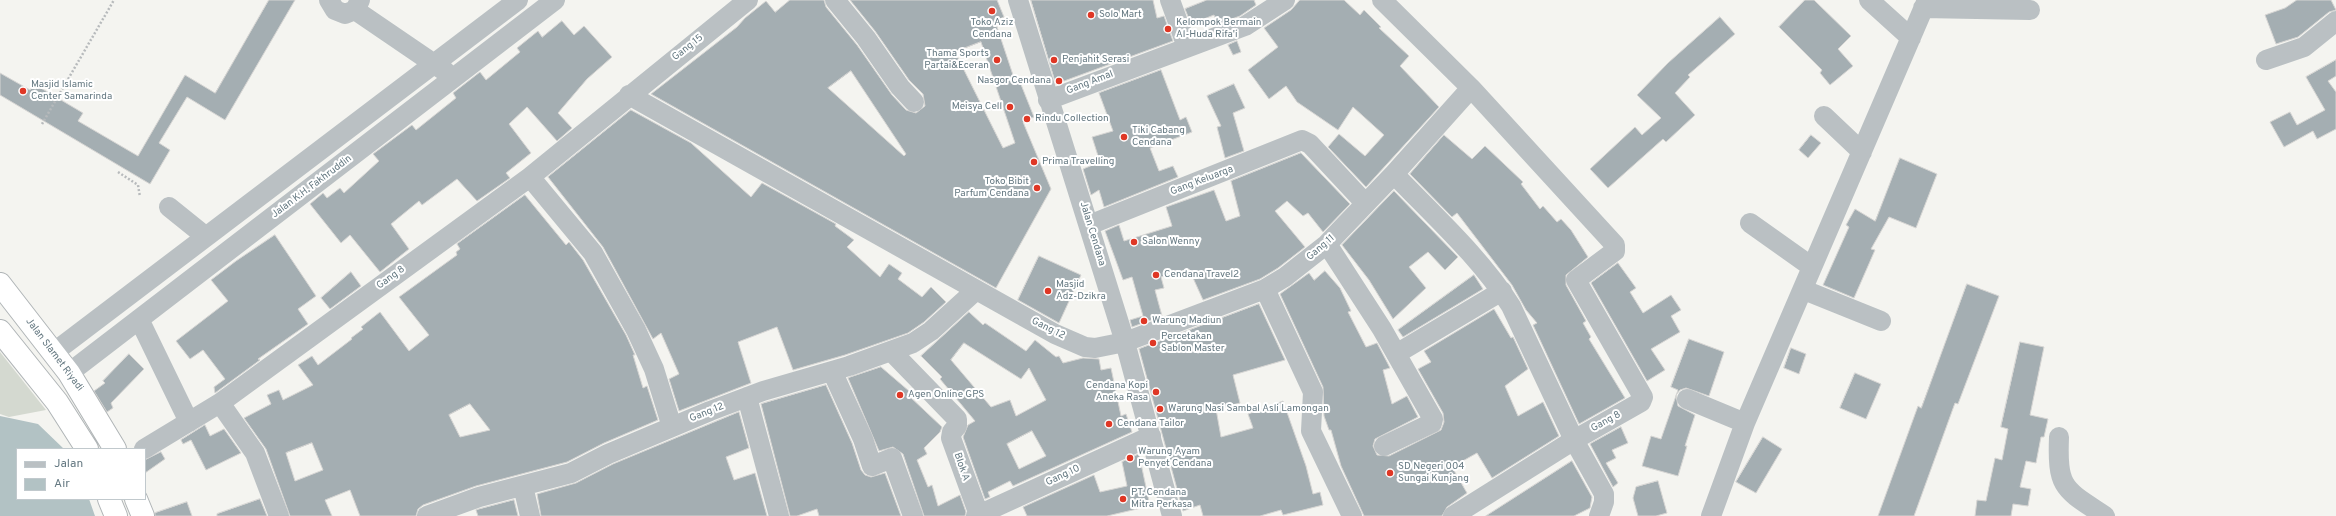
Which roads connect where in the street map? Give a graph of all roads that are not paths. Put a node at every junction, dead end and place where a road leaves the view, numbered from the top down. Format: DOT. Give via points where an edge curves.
graph roads {
  1 [pos="329,0"];
  2 [pos="518,0"];
  3 [pos="555,0"];
  4 [pos="748,0"];
  5 [pos="835,0"];
  6 [pos="1018,0"];
  7 [pos="1285,0"];
  8 [pos="1381,0"];
  9 [pos="1869,0"];
  10 [pos="1173,1"];
  11 [pos="1925,4"];
  12 [pos="358,5"];
  13 [pos="2030,10"];
  14 [pos="2336,21"];
  15 [pos="1911,38"];
  16 [pos="1187,47"];
  17 [pos="2266,60"];
  18 [pos="436,63"];
  19 [pos="454,79"];
  20 [pos="1471,88"];
  21 [pos="628,95"];
  22 [pos="1048,100"];
  23 [pos="914,102"];
  24 [pos="1824,116"];
  25 [pos="1862,152"];
  26 [pos="1394,174"];
  27 [pos="530,177"];
  28 [pos="1365,203"];
  29 [pos="169,207"];
  30 [pos="1750,223"];
  31 [pos="1089,225"];
  32 [pos="205,236"];
  33 [pos="1327,244"];
  34 [pos="1812,267"];
  35 [pos="0,284"];
  36 [pos="1265,289"];
  37 [pos="975,290"];
  38 [pos="1502,290"];
  39 [pos="1804,290"];
  40 [pos="139,319"];
  41 [pos="1881,321"];
  42 [pos="0,331"];
  43 [pos="1125,342"];
  44 [pos="892,352"];
  45 [pos="54,353"];
  46 [pos="1396,354"];
  47 [pos="832,371"];
  48 [pos="69,373"];
  49 [pos="747,397"];
  50 [pos="1687,399"];
  51 [pos="220,403"];
  52 [pos="189,422"];
  53 [pos="1745,423"];
  54 [pos="672,427"];
  55 [pos="1151,436"];
  56 [pos="2059,437"];
  57 [pos="1574,440"];
  58 [pos="1384,446"];
  59 [pos="86,448"];
  60 [pos="114,448"];
  61 [pos="146,448"];
  62 [pos="523,486"];
  63 [pos="109,500"];
  64 [pos="136,500"];
  65 [pos="454,511"];
  66 [pos="982,515"];
  67 [pos="116,516"];
  68 [pos="143,516"];
  69 [pos="279,516"];
  70 [pos="427,516"];
  71 [pos="530,516"];
  72 [pos="779,516"];
  73 [pos="913,516"];
  74 [pos="1172,516"];
  75 [pos="1352,516"];
  76 [pos="1453,516"];
  77 [pos="1599,516"];
  78 [pos="1711,516"];
  79 [pos="2105,516"];
  1 -- 12 [label="street" via="338,12 348,14"];
  2 -- 18 [label="street"];
  3 -- 19 [label="street, Jalan K.H. Fakhruddin"];
  4 -- 21 [label="street, Gang 15"];
  5 -- 23 [label="street"];
  6 -- 22 [label="street, Jalan Cendana"];
  7 -- 16 [label="street, Gang Amal" via="1245,26"];
  8 -- 20 [label="street"];
  9 -- 15 [label="street"];
  10 -- 16 [label="street"];
  11 -- 13 [label="street"];
  11 -- 15 [label="street"];
  12 -- 18 [label="street"];
  14 -- 17 [label="street" via="2304,47"];
  15 -- 25 [label="street"];
  16 -- 22 [label="street, Gang Amal"];
  18 -- 19 [label="street"];
  18 -- 32 [label="street"];
  19 -- 40 [label="street, Jalan K.H. Fakhruddin"];
  20 -- 26 [label="street, Gang 11"];
  20 -- 57 [label="street, Gang 8" via="1615,245 1615,251 1577,277 1577,281 1643,397 1641,402"];
  21 -- 27 [label="street, Gang 8"];
  21 -- 37 [label="street, Gang 12"];
  22 -- 31 [label="street, Jalan Cendana"];
  24 -- 25 [label="street"];
  25 -- 34 [label="street"];
  26 -- 28 [label="street, Gang 11"];
  26 -- 38 [label="street"];
  27 -- 51 [label="street, Gang 8"];
  27 -- 54 [label="street" via="594,253 654,369"];
  28 -- 31 [label="street, Gang Keluarga" via="1308,141 1302,140"];
  28 -- 33 [label="street, Gang 11"];
  29 -- 32 [label="street"];
  30 -- 34 [label="street"];
  31 -- 43 [label="street, Jalan Cendana"];
  32 -- 45 [label="street"];
  33 -- 36 [label="street, Gang 11" via="1285,277"];
  33 -- 46 [label="street"];
  34 -- 39 [label="street"];
  35 -- 45 [label="highway, Jalan Slamet Riyadi"];
  36 -- 43 [label="street, Gang 11"];
  36 -- 75 [label="street" via="1312,392 1311,431"];
  37 -- 43 [label="street, Gang 12" via="1085,348"];
  37 -- 44 [label="street, Gang 12" via="931,331"];
  38 -- 46 [label="street"];
  38 -- 57 [label="street" via="1512,306"];
  39 -- 41 [label="street"];
  39 -- 53 [label="street"];
  40 -- 48 [label="street, Jalan K.H. Fakhruddin"];
  40 -- 52 [label="street"];
  42 -- 59 [label="highway" via="57,402"];
  43 -- 55 [label="street, Jalan Cendana"];
  44 -- 47 [label="street, Gang 12"];
  44 -- 66 [label="street, Blok A" via="957,419 957,426 951,438"];
  45 -- 48 [label="highway, Jalan Slamet Riyadi"];
  46 -- 58 [label="street" via="1434,421"];
  47 -- 49 [label="street, Gang 12"];
  47 -- 73 [label="street" via="864,439 872,466 892,458"];
  48 -- 60 [label="highway, Jalan Slamet Riyadi"];
  49 -- 54 [label="street, Gang 12"];
  49 -- 72 [label="street"];
  50 -- 53 [label="street"];
  51 -- 52 [label="street, Gang 8"];
  51 -- 69 [label="street" via="255,453"];
  52 -- 61 [label="street, Gang 8"];
  53 -- 78 [label="street"];
  54 -- 62 [label="street, Gang 12" via="571,473"];
  55 -- 66 [label="street, Gang 10"];
  55 -- 74 [label="street, Jalan Cendana"];
  56 -- 79 [label="street" via="2058,465 2069,492"];
  57 -- 76 [label="street, Gang 8"];
  57 -- 77 [label="street" via="1604,494"];
  62 -- 65 [label="street, Gang 12" via="479,497"];
  62 -- 71 [label="street"];
  63 -- 67 [label="highway"];
  64 -- 68 [label="highway"];
  65 -- 70 [label="street, Gang 12"];
}
